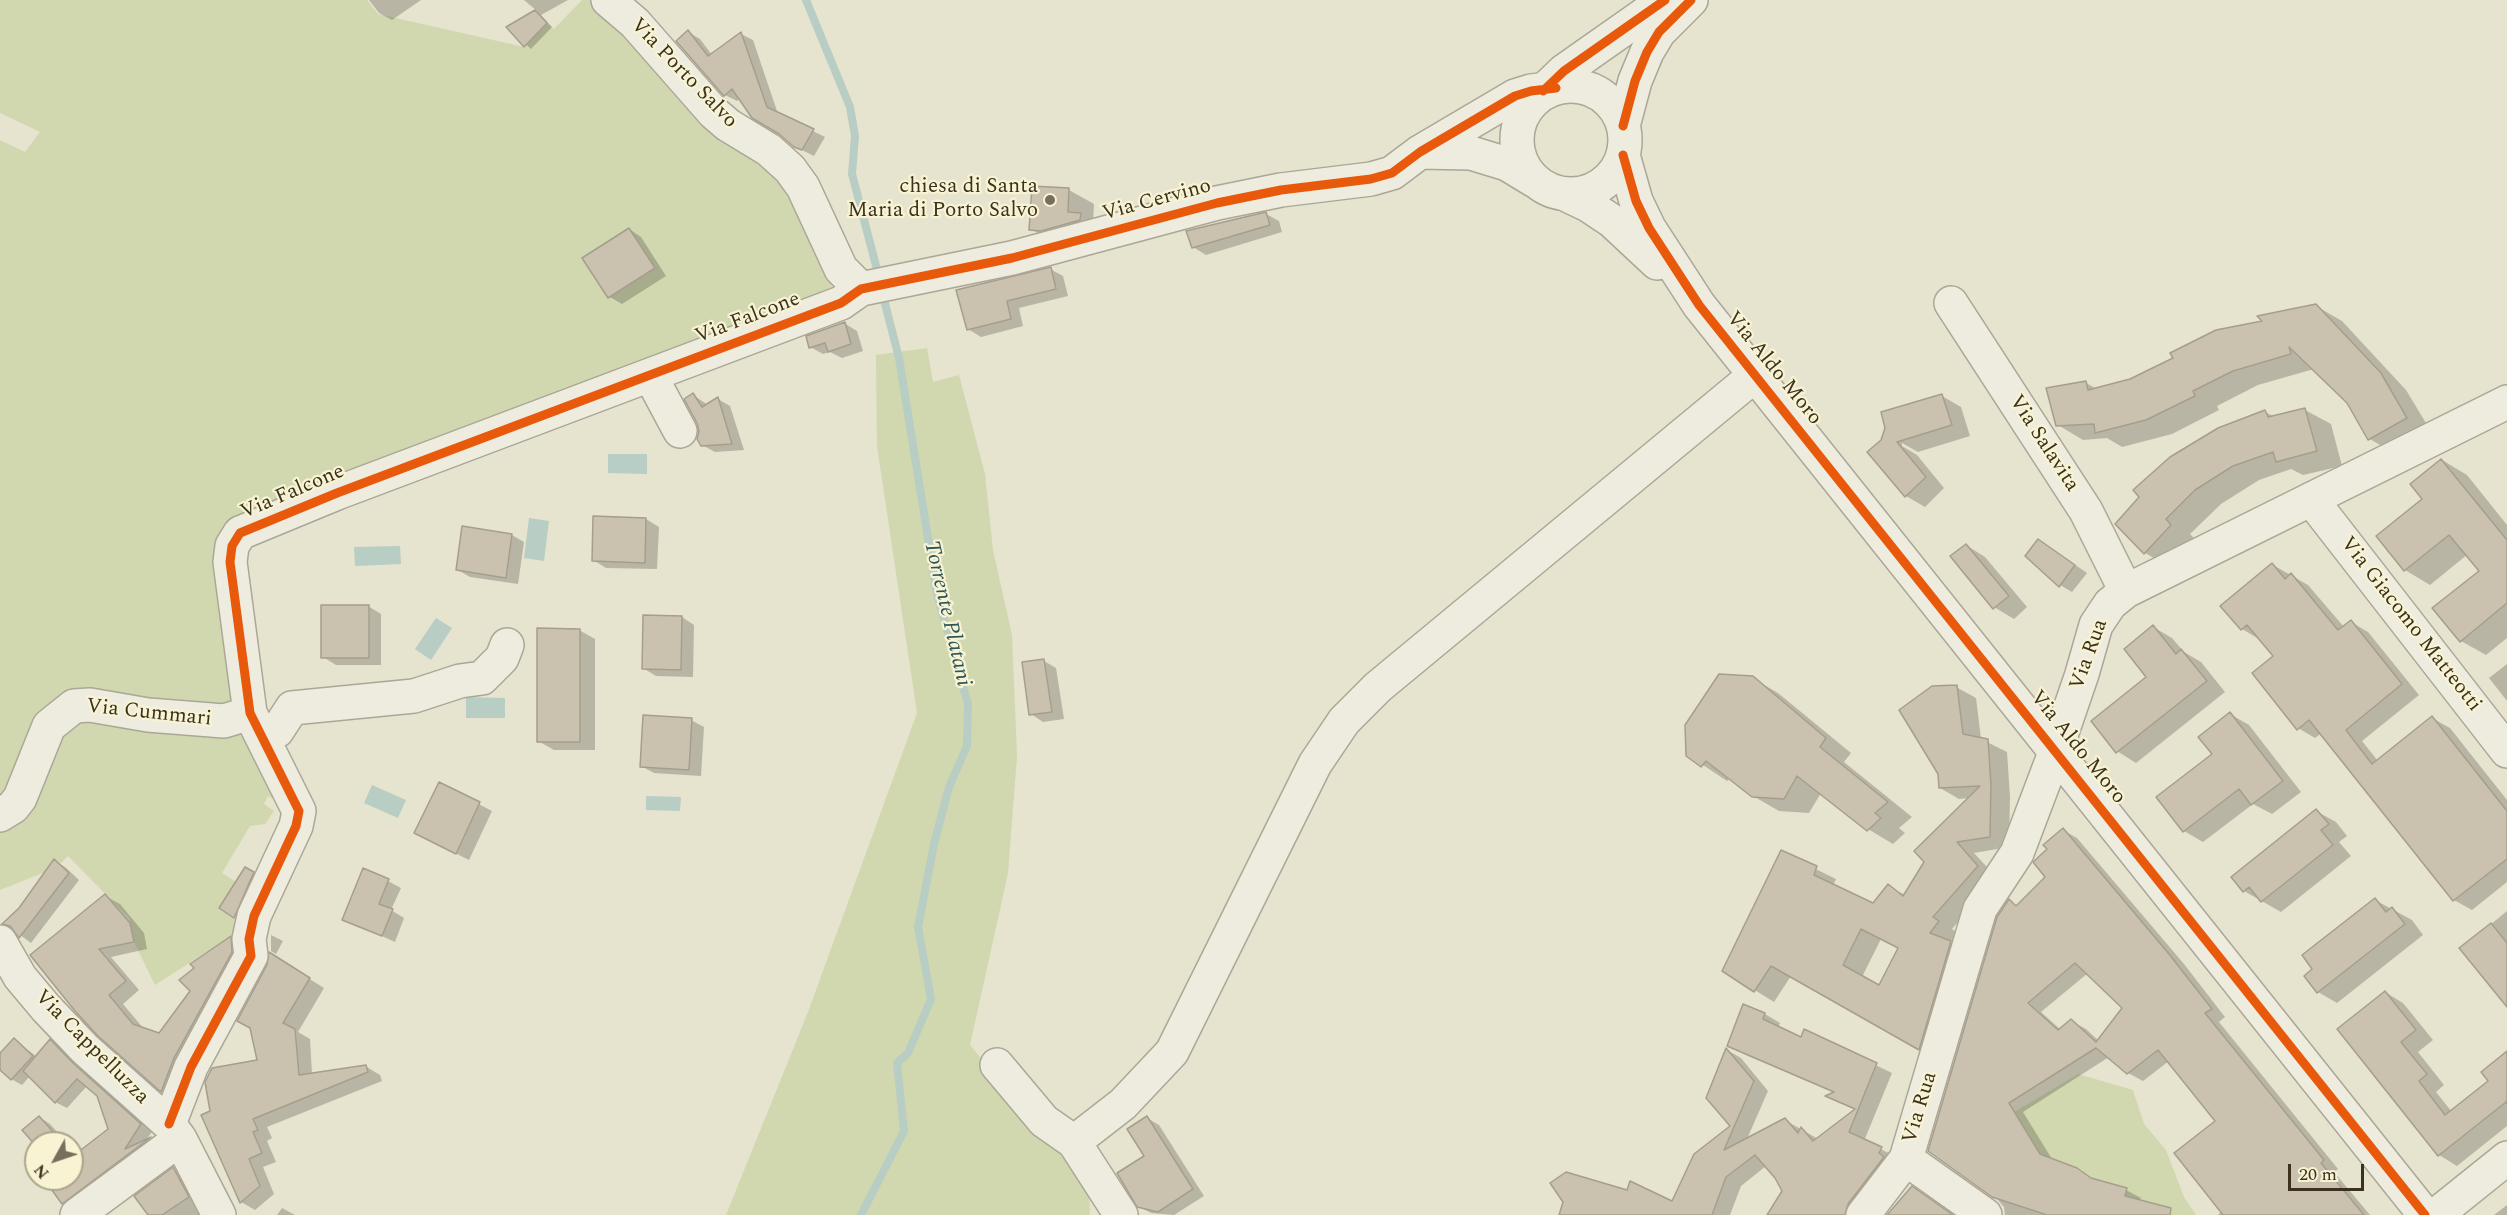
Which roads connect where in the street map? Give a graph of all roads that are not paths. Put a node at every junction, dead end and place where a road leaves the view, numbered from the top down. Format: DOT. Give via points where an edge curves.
graph roads {
  1 [pos="608,0"];
  2 [pos="1665,0"];
  3 [pos="1691,0"];
  4 [pos="1546,91"];
  5 [pos="1623,140"];
  6 [pos="1420,152"];
  7 [pos="1551,188"];
  8 [pos="861,289"];
  9 [pos="1951,303"];
  10 [pos="1699,305"];
  11 [pos="650,375"];
  12 [pos="1754,376"];
  13 [pos="2507,402"];
  14 [pos="680,431"];
  15 [pos="2312,499"];
  16 [pos="2126,591"];
  17 [pos="507,645"];
  18 [pos="250,713"];
  19 [pos="415,715"];
  20 [pos="2056,750"];
  21 [pos="2507,752"];
  22 [pos="0,815"];
  23 [pos="0,942"];
  24 [pos="997,1065"];
  25 [pos="174,1131"];
  26 [pos="1074,1142"];
  27 [pos="2507,1158"];
  28 [pos="1906,1159"];
  29 [pos="1095,1174"];
  30 [pos="78,1215"];
  31 [pos="219,1215"];
  32 [pos="1101,1215"];
  33 [pos="1121,1215"];
  34 [pos="1863,1215"];
  35 [pos="1985,1215"];
  36 [pos="2425,1215"];
  37 [pos="2436,1215"];
  1 -- 8 [label="street, Via Porto Salvo" via="635,23 714,113 790,169 803,186 841,269"];
  2 -- 4 [label="street" via="1564,71"];
  3 -- 5 [label="street" via="1659,32 1647,52 1635,81"];
  4 -- 5 [label="street" via="1570,86 1598,93 1613,107"];
  4 -- 6 [label="street, Via Cervino" via="1531,90 1502,102"];
  4 -- 7 [label="street" via="1522,116 1517,139 1522,162"];
  5 -- 7 [label="street" via="1611,177 1601,185 1590,190"];
  5 -- 10 [label="street" via="1636,201"];
  6 -- 7 [label="street" via="1472,153 1508,164"];
  6 -- 8 [label="street, Via Cervino" via="1392,173 1371,179 1217,203 1012,258"];
  7 -- 10 [label="street" via="1588,206 1635,241"];
  8 -- 11 [label="street, Via Falcone" via="841,303"];
  9 -- 16 [label="street, Via Salavita" via="2086,511"];
  10 -- 12 [label="street, Via Aldo Moro"];
  11 -- 14 [label="street"];
  11 -- 18 [label="street, Via Falcone" via="240,533 232,546 230,562"];
  12 -- 20 [label="street, Via Aldo Moro"];
  12 -- 26 [label="street" via="1387,680 1344,721 1315,764 1172,1052 1124,1104"];
  13 -- 15 [label="street, Via Rua"];
  15 -- 16 [label="street, Via Rua"];
  15 -- 21 [label="street, Via Giacomo Matteotti"];
  16 -- 20 [label="street, Via Rua" via="2110,604 2096,625"];
  17 -- 19 [label="street" via="502,658 482,678 414,696 292,708 277,731"];
  18 -- 22 [label="street, Via Cummari" via="224,722 74,706 49,726 20,798"];
  18 -- 25 [label="street, Via Falcone" via="299,811 296,826 254,916 250,956 191,1067"];
  20 -- 28 [label="street, Via Rua" via="2017,853 1980,909"];
  20 -- 36 [label="street, Via Aldo Moro"];
  23 -- 25 [label="street, Via Cappelluzza" via="20,977 46,1008"];
  24 -- 26 [label="street" via="1044,1120"];
  25 -- 30 [label="street"];
  25 -- 31 [label="street, Via Cappelluzza"];
  26 -- 29 [label="street"];
  27 -- 37 [label="street"];
  28 -- 34 [label="street, Via Rua"];
  28 -- 35 [label="street"];
  29 -- 32 [label="street"];
  29 -- 33 [label="street"];
}
